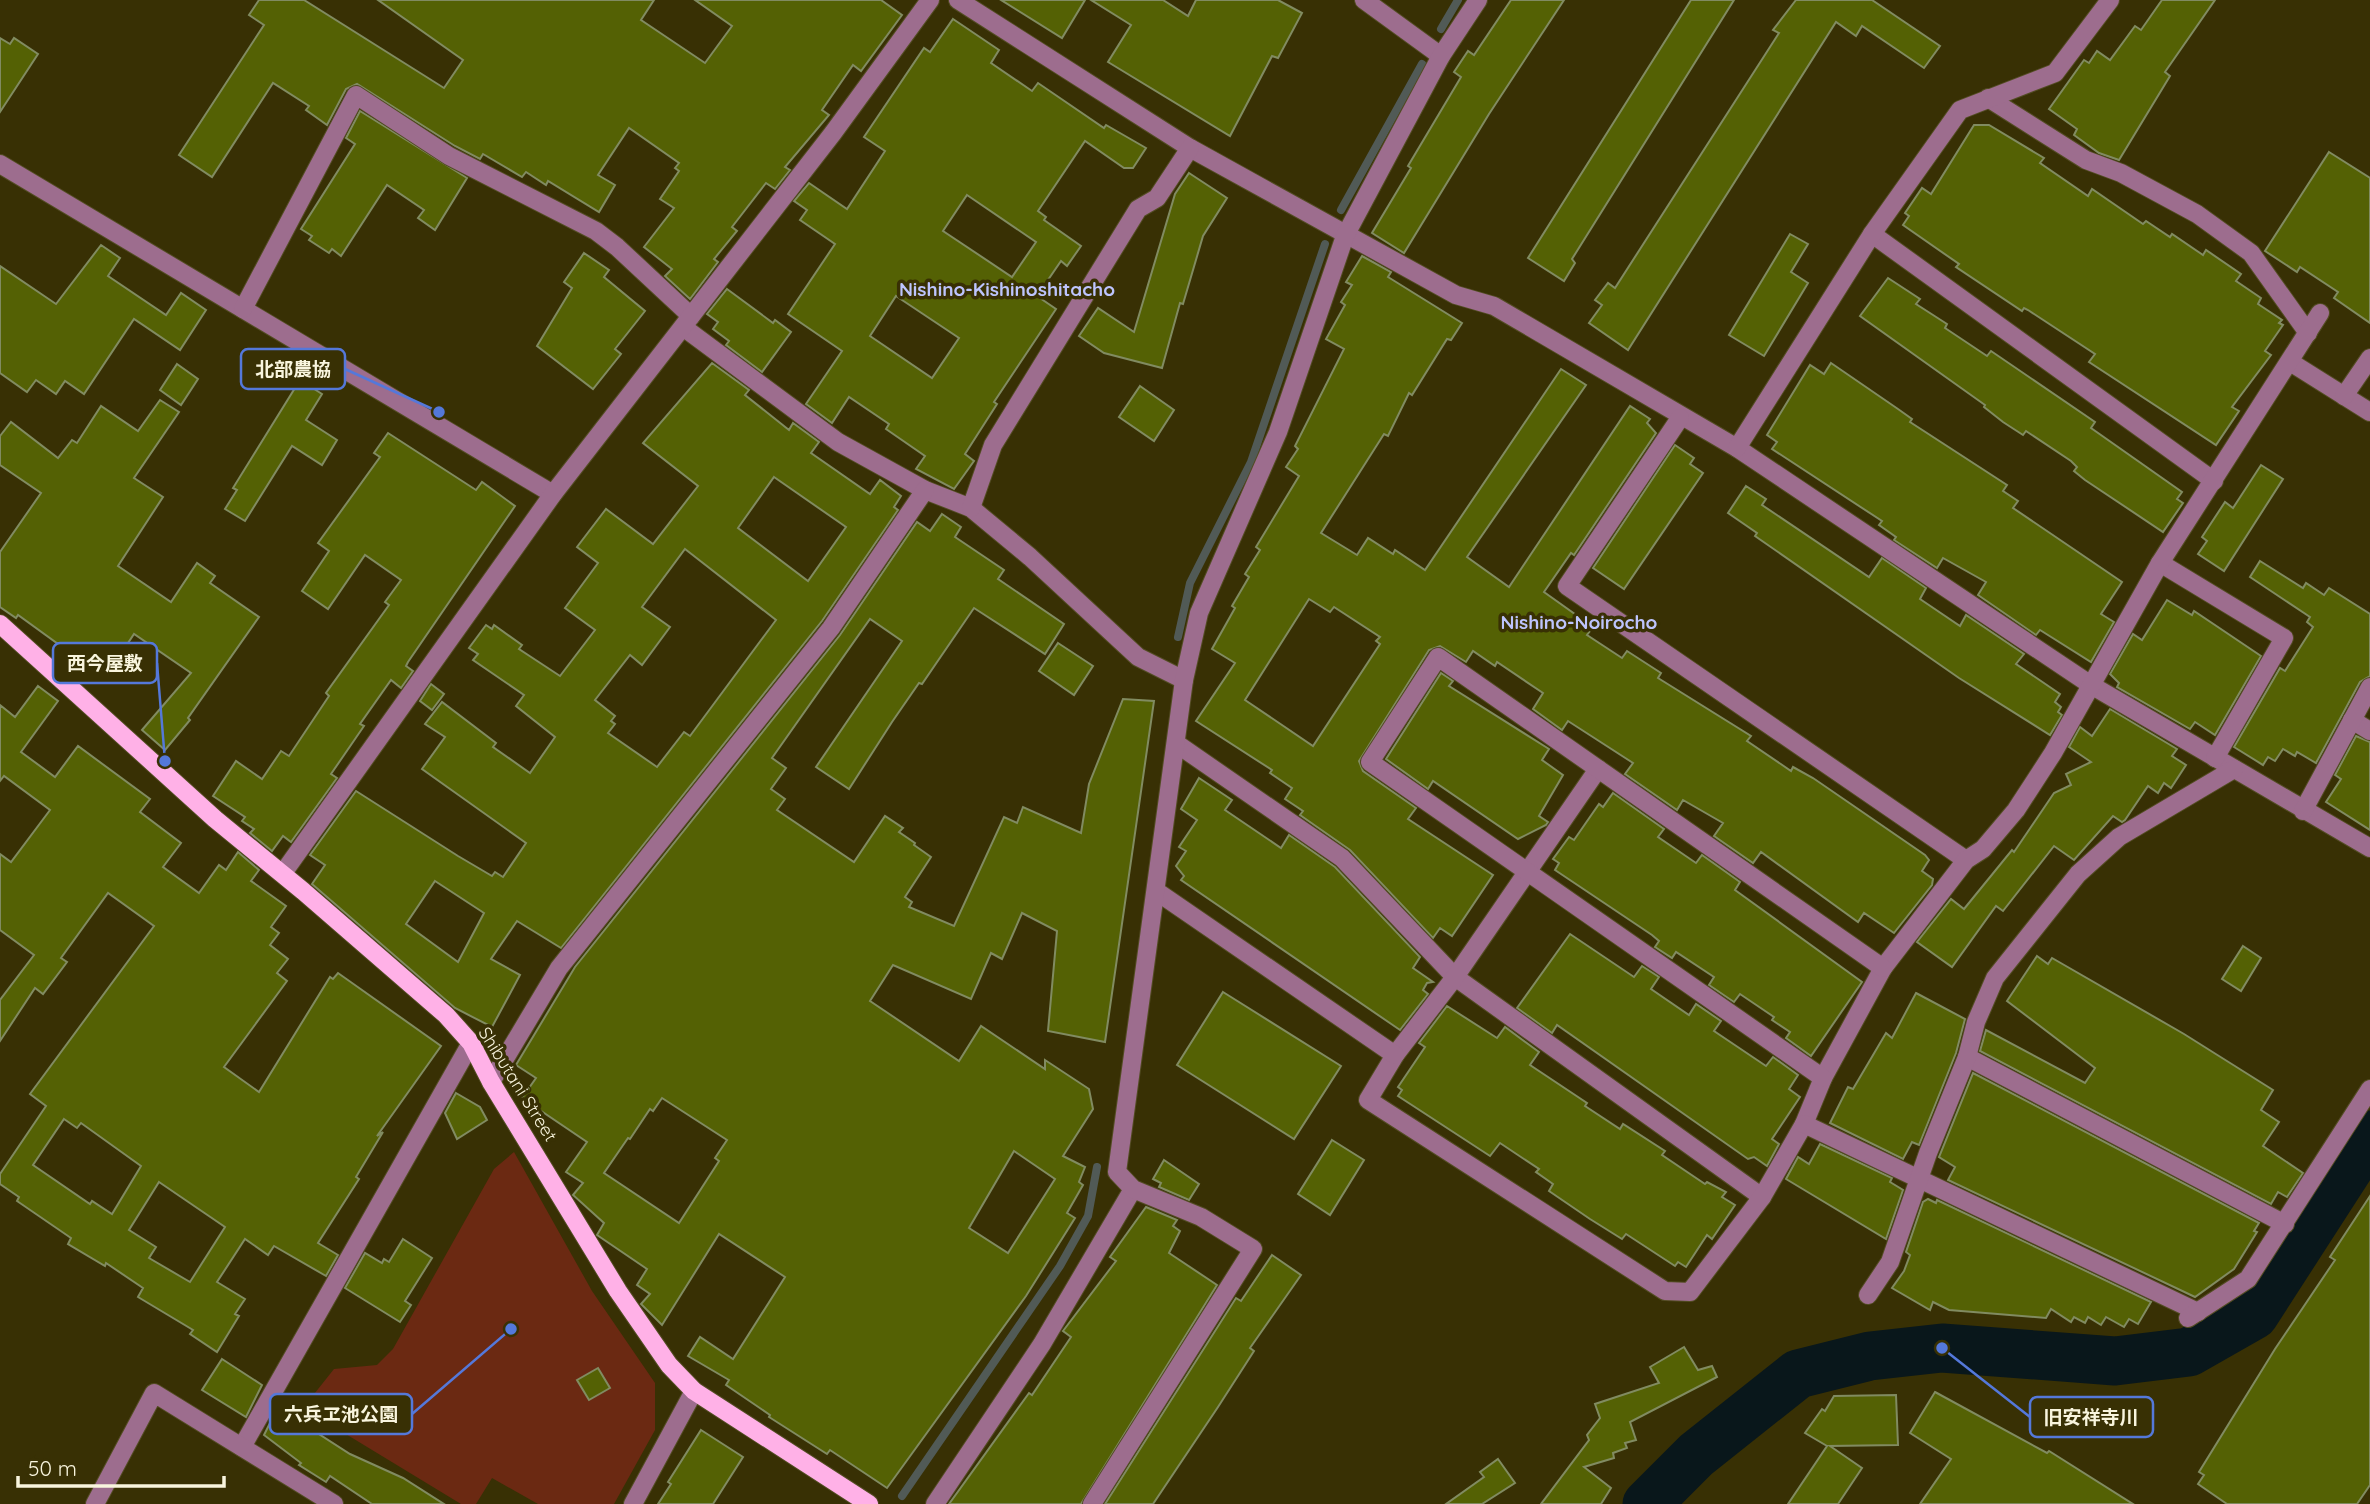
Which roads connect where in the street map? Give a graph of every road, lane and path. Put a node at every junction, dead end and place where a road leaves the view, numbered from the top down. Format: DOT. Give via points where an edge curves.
graph roads {
  1 [pos="930,0"];
  2 [pos="958,0"];
  3 [pos="1364,0"];
  4 [pos="1478,0"];
  5 [pos="2110,0"];
  6 [pos="1441,56"];
  7 [pos="1987,98"];
  8 [pos="1190,148"];
  9 [pos="0,164"];
  10 [pos="1872,234"];
  11 [pos="1345,236"];
  12 [pos="243,309"];
  13 [pos="2320,313"];
  14 [pos="687,321"];
  15 [pos="2308,333"];
  16 [pos="2370,358"];
  17 [pos="2290,362"];
  18 [pos="2344,396"];
  19 [pos="2370,412"];
  20 [pos="1680,418"];
  21 [pos="1737,448"];
  22 [pos="2214,481"];
  23 [pos="925,490"];
  24 [pos="553,494"];
  25 [pos="971,508"];
  26 [pos="2160,563"];
  27 [pos="0,624"];
  28 [pos="1184,680"];
  29 [pos="2091,685"];
  30 [pos="2370,687"];
  31 [pos="2352,720"];
  32 [pos="2370,730"];
  33 [pos="1177,744"];
  34 [pos="2215,758"];
  35 [pos="1598,769"];
  36 [pos="2234,769"];
  37 [pos="2303,811"];
  38 [pos="2370,848"];
  39 [pos="1966,860"];
  40 [pos="1525,872"];
  41 [pos="283,873"];
  42 [pos="1156,891"];
  43 [pos="1883,968"];
  44 [pos="1455,977"];
  45 [pos="471,1043"];
  46 [pos="1395,1055"];
  47 [pos="1967,1057"];
  48 [pos="1824,1078"];
  49 [pos="491,1082"];
  50 [pos="2370,1089"];
  51 [pos="1804,1124"];
  52 [pos="1920,1179"];
  53 [pos="1133,1189"];
  54 [pos="1762,1197"];
  55 [pos="2285,1224"];
  56 [pos="1868,1295"];
  57 [pos="694,1391"];
  58 [pos="242,1447"];
  59 [pos="95,1504"];
  60 [pos="334,1504"];
  61 [pos="633,1504"];
  62 [pos="870,1504"];
  63 [pos="935,1504"];
  64 [pos="1093,1504"];
  1 -- 14 [label="street"];
  2 -- 8 [label="street"];
  3 -- 6 [label="street"];
  4 -- 6 [label="street"];
  5 -- 7 [label="street" via="2054,74"];
  6 -- 11 [label="street"];
  7 -- 10 [label="street" via="1960,110"];
  7 -- 15 [label="street" via="2086,160 2121,173 2197,214 2251,253"];
  8 -- 11 [label="street"];
  8 -- 25 [label="street" via="1157,198 1138,209 993,445"];
  9 -- 12 [label="street"];
  10 -- 21 [label="street"];
  10 -- 22 [label="street"];
  11 -- 20 [label="street" via="1456,295 1494,306"];
  11 -- 28 [label="street" via="1278,432 1199,613"];
  12 -- 14 [label="street" via="355,96 449,156 596,231"];
  12 -- 24 [label="street"];
  13 -- 15 [label="street"];
  14 -- 23 [label="street" via="838,442"];
  14 -- 24 [label="street"];
  15 -- 17 [label="street"];
  16 -- 18 [label="street"];
  17 -- 18 [label="street"];
  17 -- 22 [label="street"];
  18 -- 19 [label="street"];
  20 -- 21 [label="street"];
  20 -- 39 [label="street" via="1567,586"];
  21 -- 29 [label="street"];
  22 -- 26 [label="street"];
  23 -- 25 [label="street"];
  23 -- 49 [label="street" via="831,628 559,968"];
  24 -- 41 [label="street"];
  25 -- 28 [label="street" via="1138,657"];
  26 -- 29 [label="street"];
  26 -- 34 [label="street" via="2284,638"];
  27 -- 41 [label="main road, Shibutani Street" via="215,819"];
  28 -- 33 [label="street"];
  29 -- 34 [label="street"];
  29 -- 39 [label="street" via="2017,810 1983,849"];
  30 -- 31 [label="street"];
  31 -- 32 [label="street"];
  31 -- 37 [label="street"];
  33 -- 42 [label="street"];
  33 -- 44 [label="street" via="1342,858"];
  34 -- 36 [label="street"];
  35 -- 40 [label="street"];
  35 -- 40 [label="street" via="1438,657 1370,762"];
  35 -- 43 [label="street"];
  36 -- 37 [label="street"];
  36 -- 47 [label="street" via="2119,837 2078,874 1995,978"];
  37 -- 38 [label="street"];
  39 -- 43 [label="street"];
  40 -- 44 [label="street"];
  40 -- 48 [label="street"];
  41 -- 45 [label="main road, Shibutani Street" via="446,1015"];
  42 -- 46 [label="street"];
  42 -- 53 [label="street" via="1117,1172"];
  43 -- 48 [label="street"];
  44 -- 46 [label="street"];
  44 -- 54 [label="street"];
  45 -- 49 [label="main road, Shibutani Street"];
  45 -- 58 [label="street"];
  46 -- 54 [label="street" via="1368,1100 1665,1291 1690,1292"];
  47 -- 52 [label="street"];
  47 -- 55 [label="street"];
  48 -- 51 [label="street"];
  49 -- 57 [label="main road, Shibutani Street" via="618,1291 669,1365"];
  50 -- 55 [label="street"];
  51 -- 52 [label="street"];
  51 -- 54 [label="street"];
  52 -- 55 [label="street" via="2191,1316 2248,1279"];
  52 -- 56 [label="street" via="1890,1262"];
  53 -- 63 [label="street" via="1042,1344"];
  53 -- 64 [label="street" via="1201,1217 1253,1250"];
  57 -- 61 [label="street"];
  57 -- 62 [label="main road, Shibutani Street"];
  58 -- 59 [label="street" via="155,1393"];
  58 -- 60 [label="street"];
}
